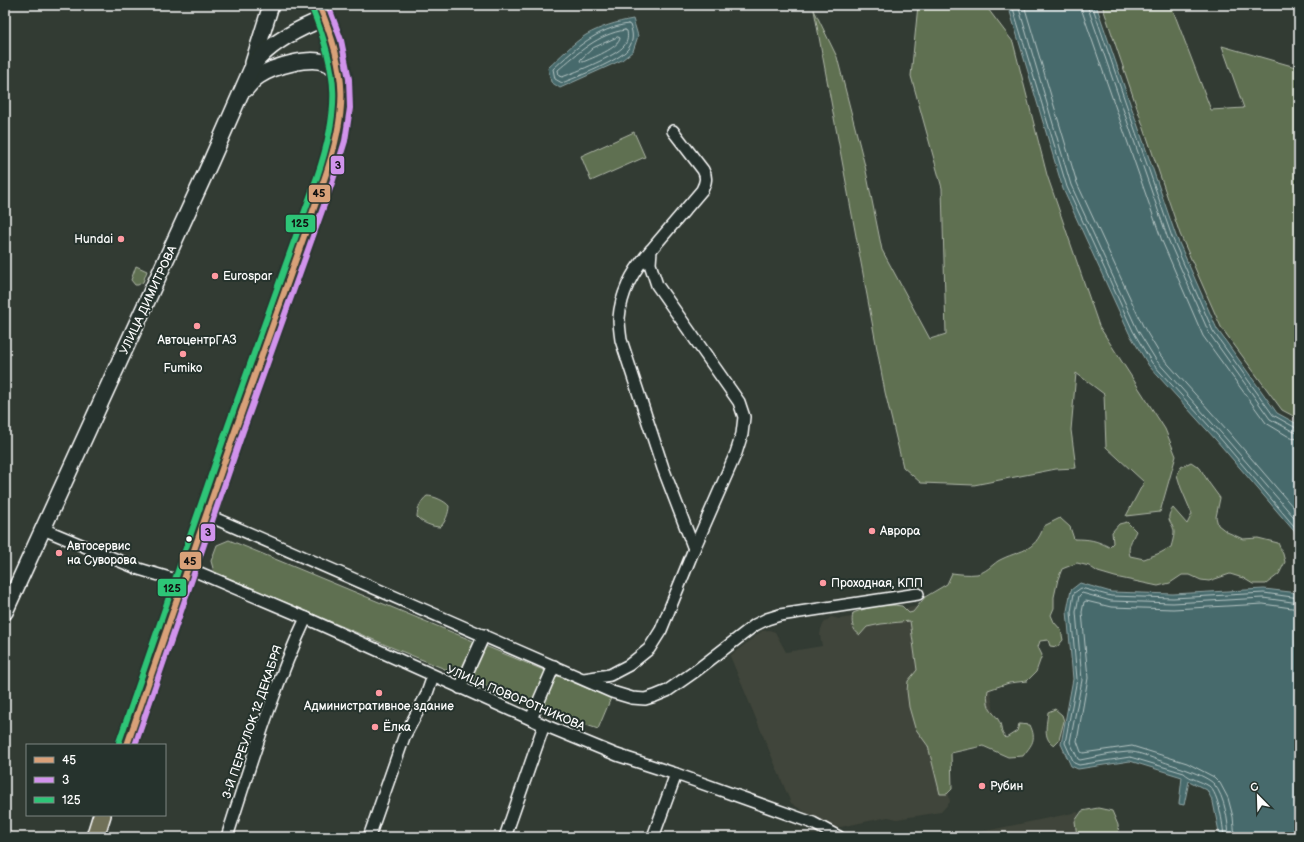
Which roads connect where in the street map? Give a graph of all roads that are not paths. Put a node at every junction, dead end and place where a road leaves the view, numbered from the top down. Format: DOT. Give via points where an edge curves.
graph roads {
  1 [pos="271,5"];
  2 [pos="322,12"];
  3 [pos="250,70"];
  4 [pos="341,79"];
  5 [pos="240,95"];
  6 [pos="673,131"];
  7 [pos="650,250"];
  8 [pos="206,515"];
  9 [pos="43,529"];
  10 [pos="694,549"];
  11 [pos="186,575"];
  12 [pos="918,594"];
  13 [pos="5,612"];
  14 [pos="306,618"];
  15 [pos="484,635"];
  16 [pos="554,666"];
  17 [pos="433,676"];
  18 [pos="584,679"];
  19 [pos="460,688"];
  20 [pos="531,719"];
  21 [pos="544,725"];
  22 [pos="126,744"];
  23 [pos="676,774"];
  24 [pos="102,816"];
  25 [pos="95,837"];
  26 [pos="227,837"];
  27 [pos="369,837"];
  28 [pos="505,837"];
  29 [pos="653,837"];
  30 [pos="839,837"];
  1 -- 3 [label="main road"];
  2 -- 3 [label="main road, УЛИЦА ДИМИТРОВА" via="309,25 287,36 259,58"];
  2 -- 4 [label="main road" via="336,48"];
  3 -- 5 [label="main road, УЛИЦА ДИМИТРОВА"];
  4 -- 5 [label="main road" via="328,63 315,60 300,62 260,76"];
  4 -- 8 [label="main road" via="342,107 335,146"];
  5 -- 9 [label="main road, УЛИЦА ДИМИТРОВА"];
  6 -- 7 [label="street" via="703,170 706,183"];
  7 -- 10 [label="street" via="629,280 622,298 619,319 621,340 663,468"];
  7 -- 10 [label="street" via="650,264 657,285 740,402 744,417 736,453"];
  8 -- 11 [label="main road"];
  8 -- 15 [label="street"];
  9 -- 11 [label="street, УЛИЦА ПОВОРОТНИКОВА" via="139,569"];
  9 -- 13 [label="main road, УЛИЦА ДИМИТРОВА"];
  10 -- 18 [label="street" via="661,630 649,649 629,665 610,675"];
  11 -- 14 [label="street, УЛИЦА ПОВОРОТНИКОВА"];
  11 -- 22 [label="main road"];
  12 -- 18 [label="street" via="767,619 755,625 667,691 655,696 632,698"];
  14 -- 17 [label="street, УЛИЦА ПОВОРОТНИКОВА"];
  14 -- 26 [label="street, 3-Й ПЕРЕУЛОК 12 ДЕКАБРЯ" via="262,732"];
  15 -- 16 [label="street"];
  15 -- 19 [label="street"];
  16 -- 18 [label="street"];
  16 -- 20 [label="street"];
  17 -- 19 [label="street, УЛИЦА ПОВОРОТНИКОВА"];
  17 -- 27 [label="street" via="426,696 404,737"];
  19 -- 20 [label="street, УЛИЦА ПОВОРОТНИКОВА"];
  20 -- 21 [label="street, УЛИЦА ПОВОРОТНИКОВА"];
  21 -- 23 [label="street, УЛИЦА ПОВОРОТНИКОВА" via="617,756"];
  21 -- 28 [label="street"];
  23 -- 29 [label="street"];
  23 -- 30 [label="street, УЛИЦА ПОВОРОТНИКОВА" via="813,823"];
  24 -- 25 [label="main road"];
}
